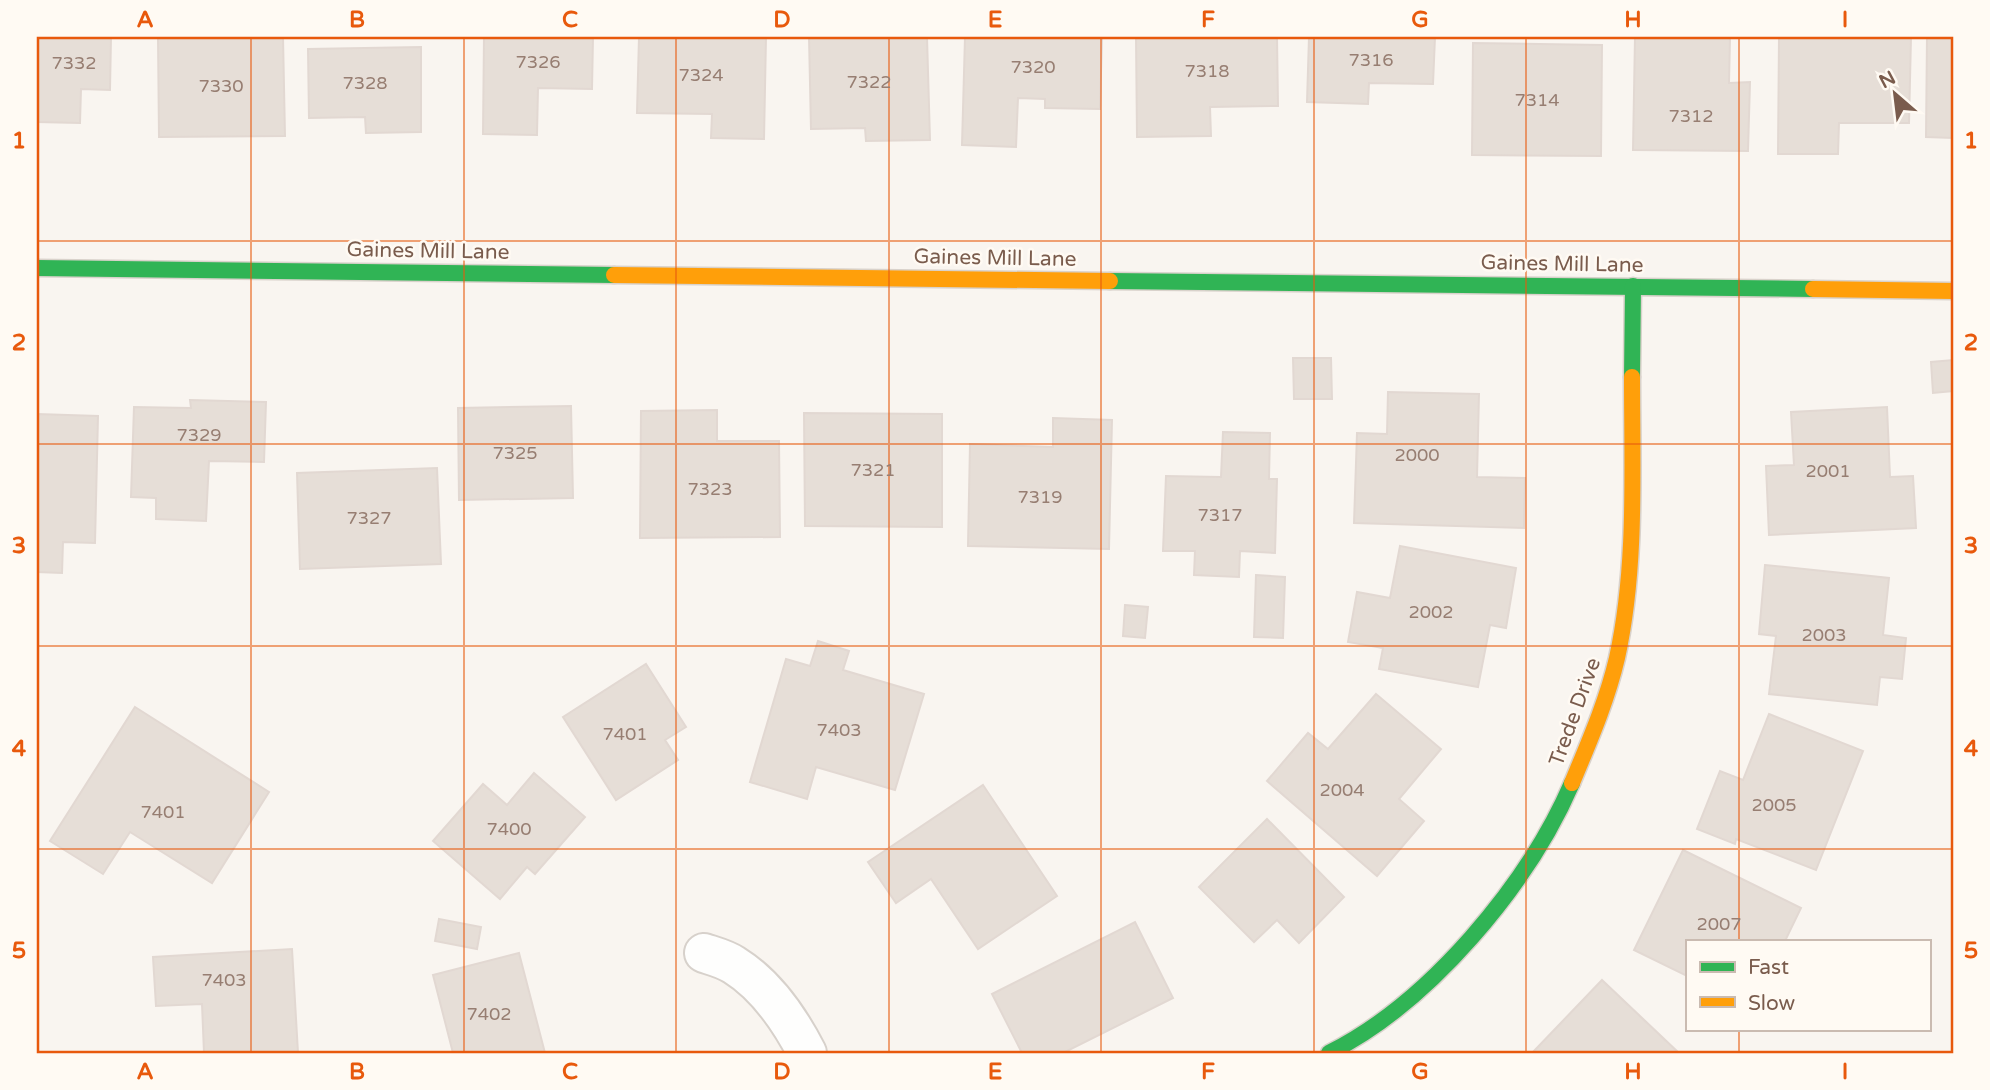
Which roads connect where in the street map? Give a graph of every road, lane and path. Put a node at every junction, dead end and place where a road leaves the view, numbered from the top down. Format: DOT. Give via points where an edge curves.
graph roads {
  1 [pos="37,268"];
  2 [pos="1633,286"];
  3 [pos="1953,291"];
  4 [pos="704,953"];
  5 [pos="807,1053"];
  6 [pos="1329,1053"];
  1 -- 2 [label="street, Gaines Mill Lane"];
  2 -- 3 [label="street, Gaines Mill Lane"];
  2 -- 6 [label="street, Trede Drive" via="1631,558 1617,658 1594,730 1565,798 1483,926 1416,993"];
  4 -- 5 [label="street" via="734,964 760,987 793,1025"];
}
